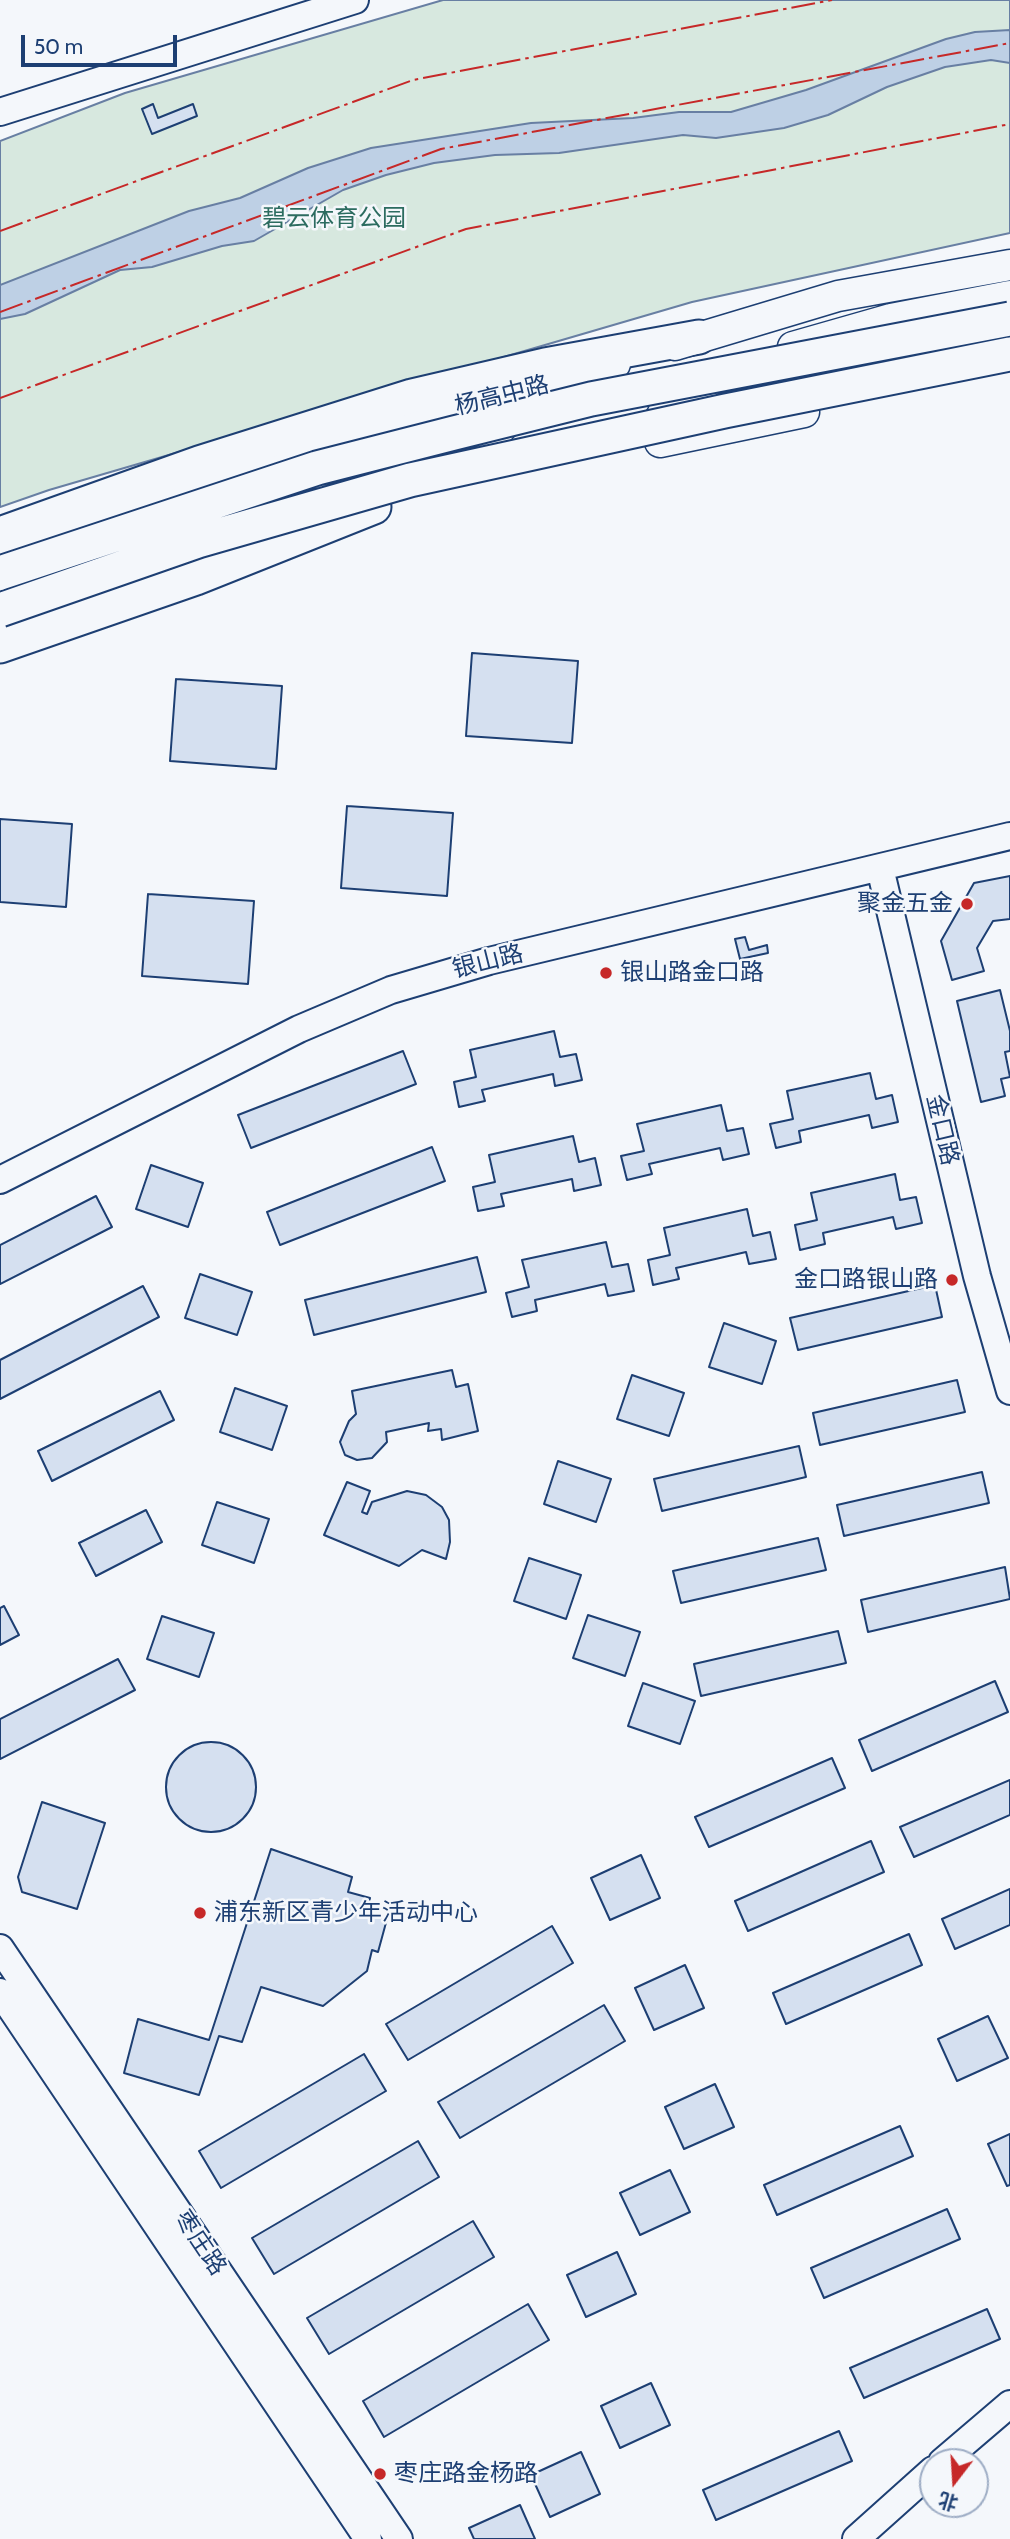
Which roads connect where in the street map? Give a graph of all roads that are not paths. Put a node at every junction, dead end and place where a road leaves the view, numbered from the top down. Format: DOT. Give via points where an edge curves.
graph roads {
  1 [pos="355,0"];
  2 [pos="0,112"];
  3 [pos="1010,264"];
  4 [pos="1010,296"];
  5 [pos="1010,319"];
  6 [pos="699,337"];
  7 [pos="1010,355"];
  8 [pos="1010,371"];
  9 [pos="451,485"];
  10 [pos="374,507"];
  11 [pos="0,534"];
  12 [pos="0,552"];
  13 [pos="0,573"];
  14 [pos="0,610"];
  15 [pos="0,628"];
  16 [pos="0,646"];
  17 [pos="1010,836"];
  18 [pos="880,868"];
  19 [pos="0,1180"];
  20 [pos="1010,1391"];
  21 [pos="0,1948"];
  22 [pos="0,1992"];
  23 [pos="1010,2404"];
  24 [pos="958,2448"];
  25 [pos="919,2483"];
  26 [pos="368,2539"];
  27 [pos="399,2539"];
  28 [pos="856,2539"];
  1 -- 2 [label="street"];
  3 -- 6 [label="main road, 杨高中路" via="838,296"];
  4 -- 9 [label="main road, 杨高中路" via="891,319 745,361 574,424"];
  5 -- 13 [label="highway, 杨高中路, bridge" via="592,400 466,430 317,468"];
  6 -- 11 [label="highway" via="545,365 412,396 199,463"];
  6 -- 12 [label="main road, 杨高中路" via="538,389 367,429 211,476"];
  7 -- 14 [label="highway, bridge" via="713,413 410,480 198,541"];
  8 -- 9 [label="main road"];
  9 -- 10 [label="main road, 杨高中路"];
  10 -- 15 [label="main road, 杨高中路" via="267,533"];
  10 -- 16 [label="highway" via="195,578"];
  17 -- 18 [label="street, 银山路"];
  18 -- 19 [label="street, 银山路" via="489,961 391,990 299,1029"];
  18 -- 20 [label="street, 金口路" via="977,1276"];
  21 -- 27 [label="street, 枣庄路"];
  22 -- 26 [label="street, 枣庄路"];
  23 -- 24 [label="street"];
  25 -- 28 [label="street"];
}
